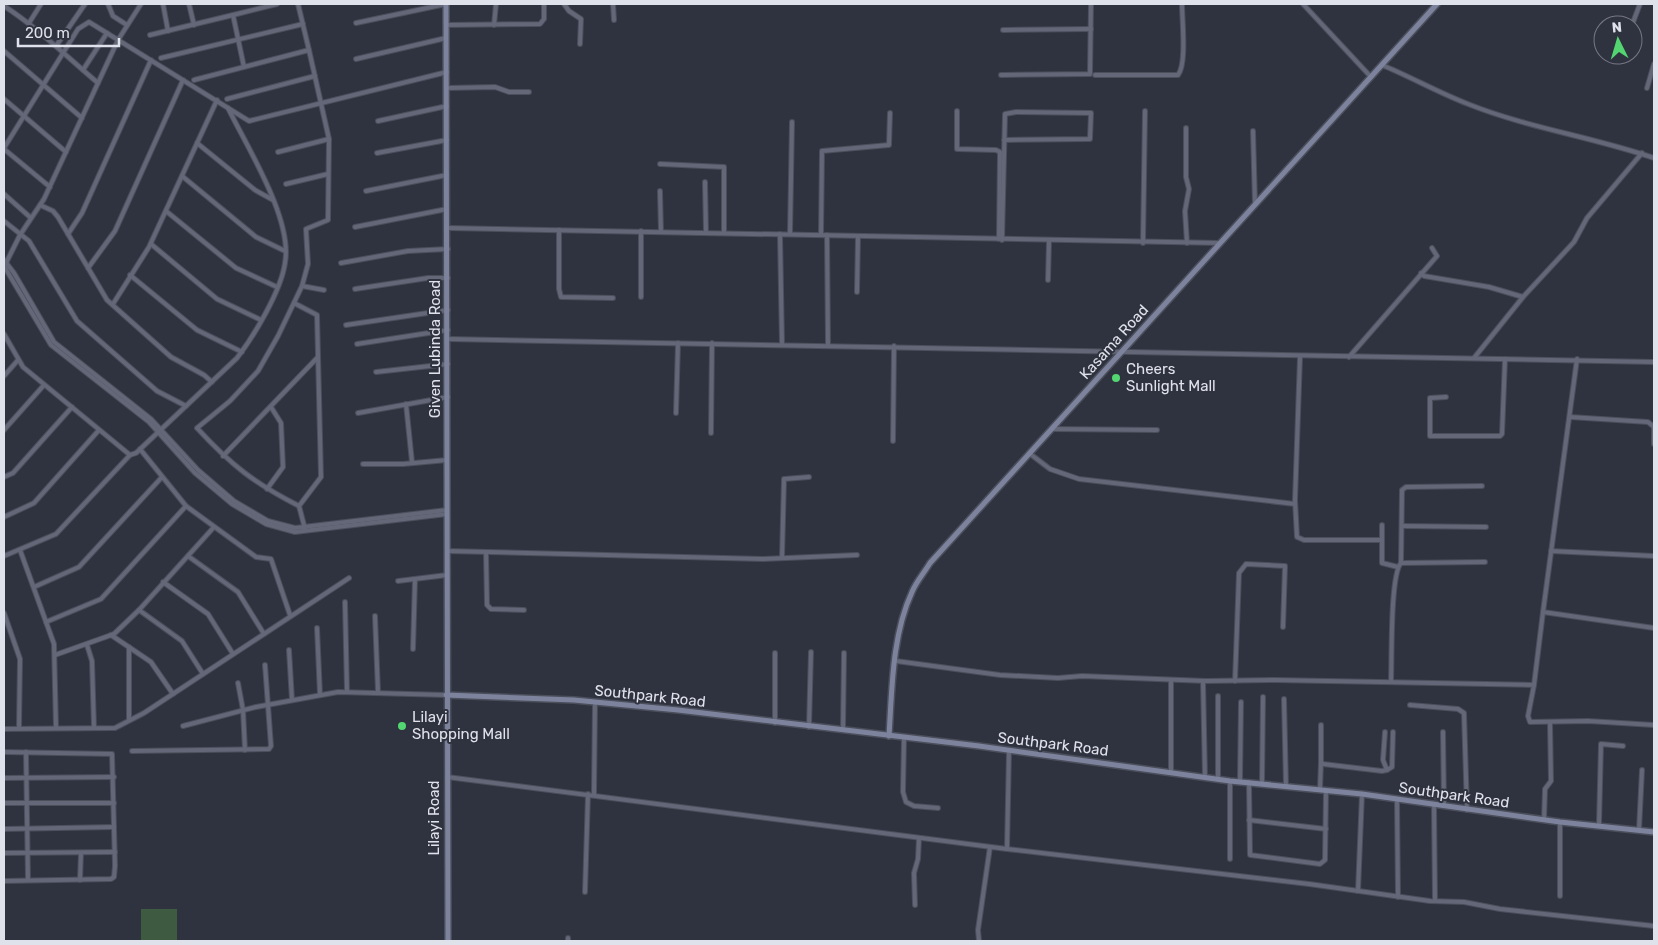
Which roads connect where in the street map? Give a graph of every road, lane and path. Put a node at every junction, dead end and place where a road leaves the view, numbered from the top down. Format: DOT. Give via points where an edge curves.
graph roads {
  1 [pos="41,4"];
  2 [pos="85,4"];
  3 [pos="108,4"];
  4 [pos="141,4"];
  5 [pos="162,4"];
  6 [pos="189,4"];
  7 [pos="244,4"];
  8 [pos="275,4"];
  9 [pos="298,4"];
  10 [pos="446,4"];
  11 [pos="496,4"];
  12 [pos="544,4"];
  13 [pos="564,4"];
  14 [pos="613,4"];
  15 [pos="1091,4"];
  16 [pos="1182,4"];
  17 [pos="1303,4"];
  18 [pos="1437,4"];
  19 [pos="4,6"];
  20 [pos="246,11"];
  21 [pos="233,15"];
  22 [pos="614,20"];
  23 [pos="29,23"];
  24 [pos="356,23"];
  25 [pos="194,24"];
  26 [pos="303,24"];
  27 [pos="446,25"];
  28 [pos="494,25"];
  29 [pos="127,26"];
  30 [pos="1003,30"];
  31 [pos="1091,30"];
  32 [pos="168,31"];
  33 [pos="107,33"];
  34 [pos="150,35"];
  35 [pos="447,38"];
  36 [pos="118,40"];
  37 [pos="238,41"];
  38 [pos="580,44"];
  39 [pos="56,46"];
  40 [pos="309,50"];
  41 [pos="4,51"];
  42 [pos="63,54"];
  43 [pos="162,58"];
  44 [pos="356,59"];
  45 [pos="151,60"];
  46 [pos="1654,64"];
  47 [pos="1382,65"];
  48 [pos="244,66"];
  49 [pos="83,70"];
  50 [pos="447,72"];
  51 [pos="1001,75"];
  52 [pos="1095,75"];
  53 [pos="315,76"];
  54 [pos="1371,77"];
  55 [pos="183,80"];
  56 [pos="194,80"];
  57 [pos="98,83"];
  58 [pos="44,84"];
  59 [pos="447,88"];
  60 [pos="1647,88"];
  61 [pos="529,92"];
  62 [pos="226,99"];
  63 [pos="4,100"];
  64 [pos="217,100"];
  65 [pos="322,103"];
  66 [pos="447,106"];
  67 [pos="228,108"];
  68 [pos="957,111"];
  69 [pos="1145,111"];
  70 [pos="890,113"];
  71 [pos="24,117"];
  72 [pos="82,118"];
  73 [pos="378,120"];
  74 [pos="792,122"];
  75 [pos="1186,128"];
  76 [pos="1253,131"];
  77 [pos="329,139"];
  78 [pos="447,140"];
  79 [pos="1004,140"];
  80 [pos="197,143"];
  81 [pos="4,148"];
  82 [pos="66,152"];
  83 [pos="278,152"];
  84 [pos="377,153"];
  85 [pos="1642,153"];
  86 [pos="1654,158"];
  87 [pos="660,164"];
  88 [pos="328,174"];
  89 [pos="447,175"];
  90 [pos="182,176"];
  91 [pos="705,182"];
  92 [pos="286,184"];
  93 [pos="50,187"];
  94 [pos="366,191"];
  95 [pos="660,191"];
  96 [pos="4,194"];
  97 [pos="274,200"];
  98 [pos="1255,204"];
  99 [pos="40,205"];
  100 [pos="447,209"];
  101 [pos="166,211"];
  102 [pos="32,218"];
  103 [pos="4,221"];
  104 [pos="355,227"];
  105 [pos="448,228"];
  106 [pos="559,230"];
  107 [pos="641,231"];
  108 [pos="661,232"];
  109 [pos="706,233"];
  110 [pos="724,233"];
  111 [pos="68,234"];
  112 [pos="780,234"];
  113 [pos="790,234"];
  114 [pos="20,235"];
  115 [pos="820,235"];
  116 [pos="827,235"];
  117 [pos="858,236"];
  118 [pos="1000,239"];
  119 [pos="1049,240"];
  120 [pos="1143,242"];
  121 [pos="1187,243"];
  122 [pos="1220,243"];
  123 [pos="151,244"];
  124 [pos="448,248"];
  125 [pos="1432,248"];
  126 [pos="286,251"];
  127 [pos="341,263"];
  128 [pos="4,264"];
  129 [pos="88,268"];
  130 [pos="1421,273"];
  131 [pos="130,275"];
  132 [pos="448,278"];
  133 [pos="1048,280"];
  134 [pos="302,286"];
  135 [pos="277,287"];
  136 [pos="355,289"];
  137 [pos="324,290"];
  138 [pos="857,292"];
  139 [pos="640,297"];
  140 [pos="1523,297"];
  141 [pos="613,298"];
  142 [pos="294,303"];
  143 [pos="113,304"];
  144 [pos="448,310"];
  145 [pos="261,320"];
  146 [pos="346,325"];
  147 [pos="448,330"];
  148 [pos="4,334"];
  149 [pos="448,339"];
  150 [pos="678,343"];
  151 [pos="712,343"];
  152 [pos="357,344"];
  153 [pos="782,344"];
  154 [pos="828,345"];
  155 [pos="894,346"];
  156 [pos="242,352"];
  157 [pos="1120,354"];
  158 [pos="318,357"];
  159 [pos="1300,357"];
  160 [pos="1349,357"];
  161 [pos="1474,358"];
  162 [pos="1506,359"];
  163 [pos="1577,359"];
  164 [pos="18,360"];
  165 [pos="1654,362"];
  166 [pos="448,364"];
  167 [pos="376,372"];
  168 [pos="4,376"];
  169 [pos="212,382"];
  170 [pos="44,385"];
  171 [pos="448,397"];
  172 [pos="1446,397"];
  173 [pos="406,404"];
  174 [pos="186,406"];
  175 [pos="271,407"];
  176 [pos="72,408"];
  177 [pos="358,413"];
  178 [pos="676,413"];
  179 [pos="1570,417"];
  180 [pos="160,429"];
  181 [pos="1052,429"];
  182 [pos="4,430"];
  183 [pos="99,430"];
  184 [pos="1157,430"];
  185 [pos="711,433"];
  186 [pos="892,441"];
  187 [pos="1654,444"];
  188 [pos="140,449"];
  189 [pos="1029,453"];
  190 [pos="130,455"];
  191 [pos="223,456"];
  192 [pos="447,460"];
  193 [pos="412,462"];
  194 [pos="363,464"];
  195 [pos="4,477"];
  196 [pos="162,477"];
  197 [pos="810,477"];
  198 [pos="1482,486"];
  199 [pos="267,489"];
  200 [pos="1295,504"];
  201 [pos="186,506"];
  202 [pos="299,506"];
  203 [pos="447,512"];
  204 [pos="4,516"];
  205 [pos="1382,525"];
  206 [pos="1403,526"];
  207 [pos="214,527"];
  208 [pos="1486,527"];
  209 [pos="305,529"];
  210 [pos="1382,540"];
  211 [pos="20,550"];
  212 [pos="446,551"];
  213 [pos="1551,551"];
  214 [pos="486,552"];
  215 [pos="857,555"];
  216 [pos="4,556"];
  217 [pos="188,556"];
  218 [pos="1654,556"];
  219 [pos="782,558"];
  220 [pos="1485,562"];
  221 [pos="1400,565"];
  222 [pos="446,575"];
  223 [pos="349,578"];
  224 [pos="415,579"];
  225 [pos="398,581"];
  226 [pos="163,582"];
  227 [pos="34,587"];
  228 [pos="345,602"];
  229 [pos="139,610"];
  230 [pos="524,610"];
  231 [pos="1544,612"];
  232 [pos="4,613"];
  233 [pos="290,615"];
  234 [pos="375,616"];
  235 [pos="46,622"];
  236 [pos="1283,627"];
  237 [pos="316,628"];
  238 [pos="1654,628"];
  239 [pos="264,634"];
  240 [pos="111,635"];
  241 [pos="87,645"];
  242 [pos="129,647"];
  243 [pos="413,649"];
  244 [pos="289,650"];
  245 [pos="811,652"];
  246 [pos="844,652"];
  247 [pos="775,653"];
  248 [pos="233,654"];
  249 [pos="55,655"];
  250 [pos="896,661"];
  251 [pos="265,665"];
  252 [pos="202,674"];
  253 [pos="1171,680"];
  254 [pos="1203,681"];
  255 [pos="1235,681"];
  256 [pos="1391,682"];
  257 [pos="238,683"];
  258 [pos="1534,684"];
  259 [pos="347,692"];
  260 [pos="378,692"];
  261 [pos="173,694"];
  262 [pos="320,695"];
  263 [pos="446,695"];
  264 [pos="1218,696"];
  265 [pos="1263,697"];
  266 [pos="1284,699"];
  267 [pos="292,700"];
  268 [pos="595,702"];
  269 [pos="1241,702"];
  270 [pos="268,704"];
  271 [pos="1410,705"];
  272 [pos="243,710"];
  273 [pos="129,720"];
  274 [pos="1550,722"];
  275 [pos="775,723"];
  276 [pos="1321,725"];
  277 [pos="1654,725"];
  278 [pos="183,726"];
  279 [pos="809,727"];
  280 [pos="4,728"];
  281 [pos="19,728"];
  282 [pos="56,728"];
  283 [pos="94,728"];
  284 [pos="843,730"];
  285 [pos="1385,732"];
  286 [pos="1393,732"];
  287 [pos="1443,732"];
  288 [pos="889,736"];
  289 [pos="904,738"];
  290 [pos="1623,746"];
  291 [pos="245,750"];
  292 [pos="132,751"];
  293 [pos="1009,751"];
  294 [pos="4,752"];
  295 [pos="26,752"];
  296 [pos="1321,762"];
  297 [pos="1387,770"];
  298 [pos="1642,770"];
  299 [pos="1171,772"];
  300 [pos="447,777"];
  301 [pos="1205,777"];
  302 [pos="4,778"];
  303 [pos="27,778"];
  304 [pos="114,778"];
  305 [pos="1218,779"];
  306 [pos="1230,781"];
  307 [pos="1240,782"];
  308 [pos="1249,782"];
  309 [pos="1262,784"];
  310 [pos="1286,786"];
  311 [pos="1323,790"];
  312 [pos="1419,793"];
  313 [pos="588,794"];
  314 [pos="1362,794"];
  315 [pos="594,795"];
  316 [pos="1444,798"];
  317 [pos="1397,800"];
  318 [pos="4,803"];
  319 [pos="27,803"];
  320 [pos="114,803"];
  321 [pos="1434,805"];
  322 [pos="1444,806"];
  323 [pos="938,808"];
  324 [pos="1466,810"];
  325 [pos="1249,820"];
  326 [pos="1544,820"];
  327 [pos="1560,822"];
  328 [pos="1599,825"];
  329 [pos="114,827"];
  330 [pos="4,828"];
  331 [pos="27,829"];
  332 [pos="1326,829"];
  333 [pos="1639,830"];
  334 [pos="1654,832"];
  335 [pos="919,838"];
  336 [pos="990,847"];
  337 [pos="1007,849"];
  338 [pos="115,852"];
  339 [pos="4,853"];
  340 [pos="80,853"];
  341 [pos="28,854"];
  342 [pos="1230,859"];
  343 [pos="28,880"];
  344 [pos="80,880"];
  345 [pos="4,881"];
  346 [pos="1358,891"];
  347 [pos="585,892"];
  348 [pos="1560,896"];
  349 [pos="1398,897"];
  350 [pos="1435,901"];
  351 [pos="915,905"];
  352 [pos="1654,926"];
  353 [pos="448,941"];
  354 [pos="979,941"];
  1 -- 23 [label="street"];
  2 -- 39 [label="street"];
  3 -- 29 [label="street" via="113,16"];
  4 -- 29 [label="street"];
  5 -- 32 [label="street"];
  6 -- 25 [label="street"];
  7 -- 20 [label="street"];
  8 -- 20 [label="street"];
  9 -- 26 [label="street"];
  10 -- 24 [label="street"];
  10 -- 27 [label="street, Given Lubinda Road"];
  11 -- 28 [label="street"];
  12 -- 28 [label="street" via="542,23"];
  13 -- 38 [label="street" via="581,19"];
  14 -- 22 [label="street"];
  15 -- 31 [label="street"];
  16 -- 52 [label="street" via="1183,58 1178,75"];
  17 -- 54 [label="street"];
  18 -- 47 [label="street, Kasama Road"];
  19 -- 23 [label="street"];
  20 -- 21 [label="street"];
  21 -- 25 [label="street"];
  21 -- 37 [label="street"];
  23 -- 39 [label="street"];
  25 -- 32 [label="street"];
  26 -- 37 [label="street"];
  26 -- 40 [label="street"];
  27 -- 28 [label="street"];
  27 -- 35 [label="street, Given Lubinda Road"];
  29 -- 36 [label="street"];
  30 -- 31 [label="street"];
  31 -- 51 [label="street" via="1088,75"];
  32 -- 34 [label="street"];
  33 -- 36 [label="street"];
  33 -- 42 [label="street" via="89,22 84,24"];
  33 -- 49 [label="street"];
  35 -- 44 [label="street"];
  35 -- 50 [label="street, Given Lubinda Road"];
  36 -- 45 [label="street"];
  36 -- 57 [label="street"];
  37 -- 43 [label="street"];
  37 -- 48 [label="street"];
  39 -- 42 [label="street"];
  40 -- 48 [label="street"];
  40 -- 53 [label="street"];
  41 -- 58 [label="street"];
  42 -- 49 [label="street"];
  42 -- 58 [label="street"];
  45 -- 55 [label="street"];
  45 -- 111 [label="street" via="82,213"];
  46 -- 60 [label="street"];
  47 -- 54 [label="street, Kasama Road"];
  47 -- 85 [label="street" via="1468,104"];
  48 -- 56 [label="street"];
  49 -- 57 [label="street"];
  50 -- 59 [label="street, Given Lubinda Road"];
  50 -- 65 [label="street"];
  53 -- 62 [label="street"];
  53 -- 65 [label="street"];
  54 -- 98 [label="street, Kasama Road"];
  55 -- 64 [label="street"];
  55 -- 129 [label="street" via="115,230"];
  57 -- 72 [label="street"];
  58 -- 71 [label="street"];
  58 -- 72 [label="street"];
  59 -- 61 [label="street" via="495,87 509,92"];
  59 -- 66 [label="street, Given Lubinda Road"];
  63 -- 71 [label="street"];
  64 -- 67 [label="street"];
  64 -- 80 [label="street"];
  65 -- 67 [label="street" via="249,121"];
  65 -- 77 [label="street"];
  66 -- 73 [label="street"];
  66 -- 78 [label="street, Given Lubinda Road"];
  67 -- 97 [label="street"];
  68 -- 118 [label="street" via="957,149 1000,152"];
  69 -- 120 [label="street"];
  70 -- 115 [label="street" via="889,145 822,151"];
  71 -- 81 [label="street"];
  71 -- 82 [label="street"];
  72 -- 82 [label="street"];
  74 -- 113 [label="street"];
  75 -- 121 [label="street"];
  76 -- 98 [label="street"];
  77 -- 83 [label="street"];
  77 -- 88 [label="street"];
  78 -- 84 [label="street"];
  78 -- 89 [label="street, Given Lubinda Road"];
  79 -- 79 [label="street" via="1004,116 1009,112 1091,114 1090,140"];
  79 -- 118 [label="street"];
  80 -- 90 [label="street"];
  80 -- 97 [label="street" via="255,190"];
  81 -- 93 [label="street"];
  82 -- 93 [label="street"];
  85 -- 86 [label="street"];
  85 -- 140 [label="street" via="1587,218 1574,242"];
  87 -- 110 [label="street" via="724,167"];
  88 -- 92 [label="street"];
  88 -- 134 [label="street" via="328,220 306,230 308,264"];
  89 -- 94 [label="street"];
  89 -- 100 [label="street, Given Lubinda Road"];
  90 -- 101 [label="street"];
  90 -- 126 [label="street" via="256,237"];
  91 -- 109 [label="street"];
  93 -- 99 [label="street"];
  95 -- 108 [label="street"];
  96 -- 102 [label="street"];
  97 -- 126 [label="street"];
  98 -- 122 [label="street, Kasama Road"];
  99 -- 102 [label="street"];
  99 -- 111 [label="street" via="53,211"];
  100 -- 104 [label="street"];
  100 -- 105 [label="street, Given Lubinda Road"];
  101 -- 123 [label="street"];
  101 -- 135 [label="street" via="236,268"];
  102 -- 114 [label="street"];
  103 -- 114 [label="street"];
  105 -- 106 [label="street"];
  105 -- 124 [label="street, Given Lubinda Road"];
  106 -- 107 [label="street"];
  106 -- 141 [label="street" via="561,297"];
  107 -- 108 [label="street"];
  107 -- 139 [label="street"];
  108 -- 109 [label="street"];
  109 -- 110 [label="street"];
  110 -- 112 [label="street"];
  111 -- 129 [label="street"];
  112 -- 113 [label="street"];
  112 -- 153 [label="street"];
  113 -- 115 [label="street"];
  114 -- 128 [label="street"];
  114 -- 174 [label="street" via="29,241 77,321 157,391"];
  115 -- 116 [label="street"];
  116 -- 117 [label="street"];
  116 -- 154 [label="street"];
  117 -- 118 [label="street"];
  117 -- 138 [label="street"];
  118 -- 119 [label="street"];
  119 -- 120 [label="street"];
  119 -- 133 [label="street"];
  120 -- 121 [label="street"];
  121 -- 122 [label="street"];
  122 -- 157 [label="street, Kasama Road"];
  123 -- 131 [label="street"];
  123 -- 145 [label="street" via="217,299"];
  124 -- 127 [label="street" via="408,251"];
  124 -- 132 [label="street, Given Lubinda Road"];
  125 -- 130 [label="street" via="1437,256"];
  126 -- 135 [label="street" via="286,263"];
  128 -- 180 [label="street" via="54,342"];
  129 -- 143 [label="street" via="102,294"];
  130 -- 140 [label="street"];
  130 -- 160 [label="street"];
  131 -- 143 [label="street"];
  131 -- 156 [label="street" via="197,330"];
  132 -- 136 [label="street"];
  132 -- 144 [label="street, Given Lubinda Road"];
  134 -- 137 [label="street"];
  134 -- 142 [label="street"];
  135 -- 145 [label="street"];
  140 -- 161 [label="street"];
  142 -- 158 [label="street" via="317,315"];
  142 -- 191 [label="street" via="258,371 230,401 197,428"];
  143 -- 169 [label="street" via="171,357 204,374"];
  144 -- 146 [label="street"];
  144 -- 147 [label="street, Given Lubinda Road"];
  145 -- 156 [label="street"];
  147 -- 149 [label="street, Given Lubinda Road"];
  147 -- 152 [label="street"];
  148 -- 164 [label="street"];
  149 -- 150 [label="street"];
  149 -- 166 [label="street, Given Lubinda Road"];
  150 -- 151 [label="street"];
  150 -- 178 [label="street"];
  151 -- 153 [label="street"];
  151 -- 185 [label="street"];
  153 -- 154 [label="street"];
  154 -- 155 [label="street"];
  155 -- 157 [label="street"];
  155 -- 186 [label="street"];
  156 -- 169 [label="street"];
  157 -- 159 [label="street"];
  157 -- 181 [label="street, Kasama Road"];
  158 -- 175 [label="street"];
  158 -- 202 [label="street" via="321,477"];
  159 -- 160 [label="street"];
  159 -- 200 [label="street"];
  160 -- 161 [label="street"];
  161 -- 162 [label="street"];
  162 -- 163 [label="street"];
  162 -- 172 [label="street" via="1500,436 1430,436 1430,398"];
  163 -- 165 [label="street"];
  163 -- 179 [label="street"];
  164 -- 168 [label="street"];
  164 -- 170 [label="street"];
  166 -- 167 [label="street"];
  166 -- 171 [label="street, Given Lubinda Road"];
  169 -- 174 [label="street"];
  170 -- 176 [label="street"];
  170 -- 182 [label="street"];
  171 -- 173 [label="street"];
  171 -- 192 [label="street, Given Lubinda Road"];
  173 -- 177 [label="street"];
  173 -- 193 [label="street"];
  174 -- 180 [label="street"];
  175 -- 191 [label="street"];
  175 -- 199 [label="street" via="281,423 283,467"];
  176 -- 183 [label="street"];
  176 -- 195 [label="street" via="13,473"];
  179 -- 187 [label="street" via="1648,422 1654,427"];
  179 -- 213 [label="street"];
  180 -- 188 [label="street"];
  180 -- 209 [label="street" via="198,470 234,501 278,525"];
  181 -- 184 [label="street"];
  181 -- 189 [label="street, Kasama Road"];
  183 -- 190 [label="street"];
  183 -- 204 [label="street" via="34,503"];
  188 -- 190 [label="street"];
  188 -- 196 [label="street"];
  189 -- 200 [label="street" via="1050,469 1079,478"];
  189 -- 250 [label="street, Kasama Road" via="930,563 916,584 902,624"];
  190 -- 211 [label="street" via="56,534"];
  191 -- 199 [label="street"];
  192 -- 193 [label="street"];
  192 -- 203 [label="street, Given Lubinda Road"];
  193 -- 194 [label="street"];
  196 -- 201 [label="street"];
  196 -- 227 [label="street" via="79,567"];
  197 -- 219 [label="street" via="784,479"];
  198 -- 206 [label="street" via="1404,488"];
  199 -- 202 [label="street"];
  200 -- 210 [label="street" via="1299,539"];
  201 -- 207 [label="street"];
  201 -- 235 [label="street" via="101,599"];
  202 -- 209 [label="street"];
  203 -- 209 [label="street"];
  203 -- 212 [label="street, Given Lubinda Road"];
  205 -- 210 [label="street"];
  206 -- 208 [label="street"];
  206 -- 221 [label="street"];
  207 -- 217 [label="street"];
  207 -- 233 [label="street" via="256,557 271,559"];
  210 -- 221 [label="street" via="1382,563"];
  211 -- 216 [label="street"];
  211 -- 227 [label="street"];
  212 -- 214 [label="street"];
  212 -- 222 [label="street, Given Lubinda Road"];
  213 -- 218 [label="street"];
  213 -- 231 [label="street"];
  214 -- 219 [label="street"];
  214 -- 230 [label="street" via="487,605 491,609"];
  215 -- 219 [label="street"];
  217 -- 226 [label="street"];
  217 -- 239 [label="street" via="238,592"];
  220 -- 221 [label="street"];
  221 -- 256 [label="street" via="1394,596"];
  222 -- 224 [label="street"];
  222 -- 263 [label="street, Given Lubinda Road"];
  223 -- 233 [label="street"];
  224 -- 225 [label="street"];
  224 -- 243 [label="street"];
  226 -- 229 [label="street"];
  226 -- 248 [label="street" via="208,614"];
  227 -- 235 [label="street"];
  228 -- 259 [label="street"];
  229 -- 240 [label="street"];
  229 -- 252 [label="street" via="182,641"];
  231 -- 238 [label="street"];
  231 -- 258 [label="street"];
  232 -- 281 [label="street" via="20,659"];
  233 -- 239 [label="street"];
  234 -- 260 [label="street"];
  235 -- 249 [label="street"];
  236 -- 255 [label="street" via="1285,566 1246,564 1238,573"];
  237 -- 262 [label="street"];
  239 -- 248 [label="street"];
  240 -- 241 [label="street"];
  240 -- 242 [label="street"];
  241 -- 249 [label="street"];
  241 -- 283 [label="street" via="92,661"];
  242 -- 261 [label="street" via="151,662"];
  242 -- 273 [label="street"];
  244 -- 267 [label="street"];
  245 -- 279 [label="street"];
  246 -- 284 [label="street"];
  247 -- 275 [label="street"];
  248 -- 252 [label="street"];
  249 -- 282 [label="street"];
  250 -- 253 [label="street" via="1000,674"];
  250 -- 288 [label="street, Kasama Road"];
  251 -- 270 [label="street"];
  252 -- 261 [label="street"];
  253 -- 254 [label="street"];
  253 -- 299 [label="street"];
  254 -- 255 [label="street"];
  254 -- 301 [label="street"];
  255 -- 256 [label="street"];
  256 -- 258 [label="street"];
  257 -- 272 [label="street"];
  258 -- 274 [label="street" via="1529,719"];
  259 -- 260 [label="street"];
  259 -- 262 [label="street"];
  260 -- 263 [label="street"];
  261 -- 273 [label="street"];
  262 -- 267 [label="street"];
  263 -- 268 [label="street, Southpark Road"];
  263 -- 300 [label="street, Lilayi Road"];
  264 -- 305 [label="street"];
  265 -- 309 [label="street"];
  266 -- 310 [label="street"];
  267 -- 270 [label="street"];
  268 -- 275 [label="street, Southpark Road"];
  268 -- 315 [label="street"];
  269 -- 307 [label="street"];
  270 -- 272 [label="street"];
  270 -- 291 [label="street" via="271,748"];
  271 -- 324 [label="street" via="1458,709 1464,713"];
  272 -- 278 [label="street"];
  272 -- 291 [label="street"];
  273 -- 283 [label="street" via="115,728"];
  274 -- 277 [label="street"];
  274 -- 326 [label="street" via="1551,781 1545,789"];
  275 -- 279 [label="street, Southpark Road"];
  276 -- 296 [label="street"];
  279 -- 284 [label="street, Southpark Road"];
  280 -- 281 [label="street"];
  281 -- 282 [label="street"];
  282 -- 283 [label="street"];
  284 -- 288 [label="street, Southpark Road"];
  285 -- 297 [label="street" via="1383,760"];
  286 -- 297 [label="street" via="1392,767"];
  287 -- 316 [label="street"];
  288 -- 289 [label="street, Southpark Road"];
  289 -- 293 [label="street, Southpark Road"];
  289 -- 323 [label="street" via="903,792 906,802"];
  290 -- 328 [label="street" via="1601,744"];
  291 -- 292 [label="street"];
  293 -- 299 [label="street, Southpark Road"];
  293 -- 337 [label="street"];
  294 -- 295 [label="street"];
  295 -- 303 [label="street"];
  295 -- 304 [label="street" via="111,753"];
  296 -- 297 [label="street"];
  296 -- 311 [label="street"];
  298 -- 333 [label="street"];
  299 -- 301 [label="street, Southpark Road"];
  300 -- 313 [label="street"];
  300 -- 353 [label="street, Lilayi Road"];
  301 -- 305 [label="street, Southpark Road"];
  302 -- 303 [label="street"];
  303 -- 304 [label="street"];
  303 -- 319 [label="street"];
  304 -- 320 [label="street"];
  305 -- 306 [label="street, Southpark Road"];
  306 -- 307 [label="street, Southpark Road"];
  306 -- 342 [label="street"];
  307 -- 308 [label="street, Southpark Road"];
  308 -- 309 [label="street, Southpark Road"];
  308 -- 325 [label="street"];
  309 -- 310 [label="street, Southpark Road"];
  310 -- 311 [label="street, Southpark Road"];
  311 -- 314 [label="street, Southpark Road"];
  311 -- 332 [label="street"];
  312 -- 316 [label="street"];
  313 -- 315 [label="street"];
  313 -- 347 [label="street"];
  314 -- 317 [label="street, Southpark Road"];
  314 -- 346 [label="street"];
  315 -- 335 [label="street"];
  316 -- 322 [label="street"];
  317 -- 321 [label="street, Southpark Road"];
  317 -- 349 [label="street"];
  318 -- 319 [label="street"];
  319 -- 320 [label="street"];
  319 -- 331 [label="street"];
  320 -- 329 [label="street"];
  321 -- 322 [label="street, Southpark Road"];
  321 -- 350 [label="street"];
  322 -- 324 [label="street, Southpark Road"];
  324 -- 326 [label="street, Southpark Road"];
  325 -- 332 [label="street"];
  325 -- 332 [label="street" via="1250,855 1320,864 1325,860"];
  326 -- 327 [label="street, Southpark Road"];
  327 -- 328 [label="street, Southpark Road"];
  327 -- 348 [label="street"];
  328 -- 333 [label="street, Southpark Road"];
  329 -- 331 [label="street"];
  329 -- 338 [label="street"];
  330 -- 331 [label="street"];
  331 -- 341 [label="street"];
  333 -- 334 [label="street, Southpark Road"];
  335 -- 336 [label="street"];
  335 -- 351 [label="street" via="914,873"];
  336 -- 337 [label="street"];
  336 -- 354 [label="street"];
  337 -- 346 [label="street"];
  338 -- 340 [label="street"];
  338 -- 344 [label="street" via="114,877"];
  339 -- 341 [label="street"];
  340 -- 341 [label="street"];
  340 -- 344 [label="street"];
  341 -- 343 [label="street"];
  343 -- 344 [label="street"];
  343 -- 345 [label="street"];
  346 -- 349 [label="street"];
  349 -- 350 [label="street"];
  350 -- 352 [label="street"];
}
